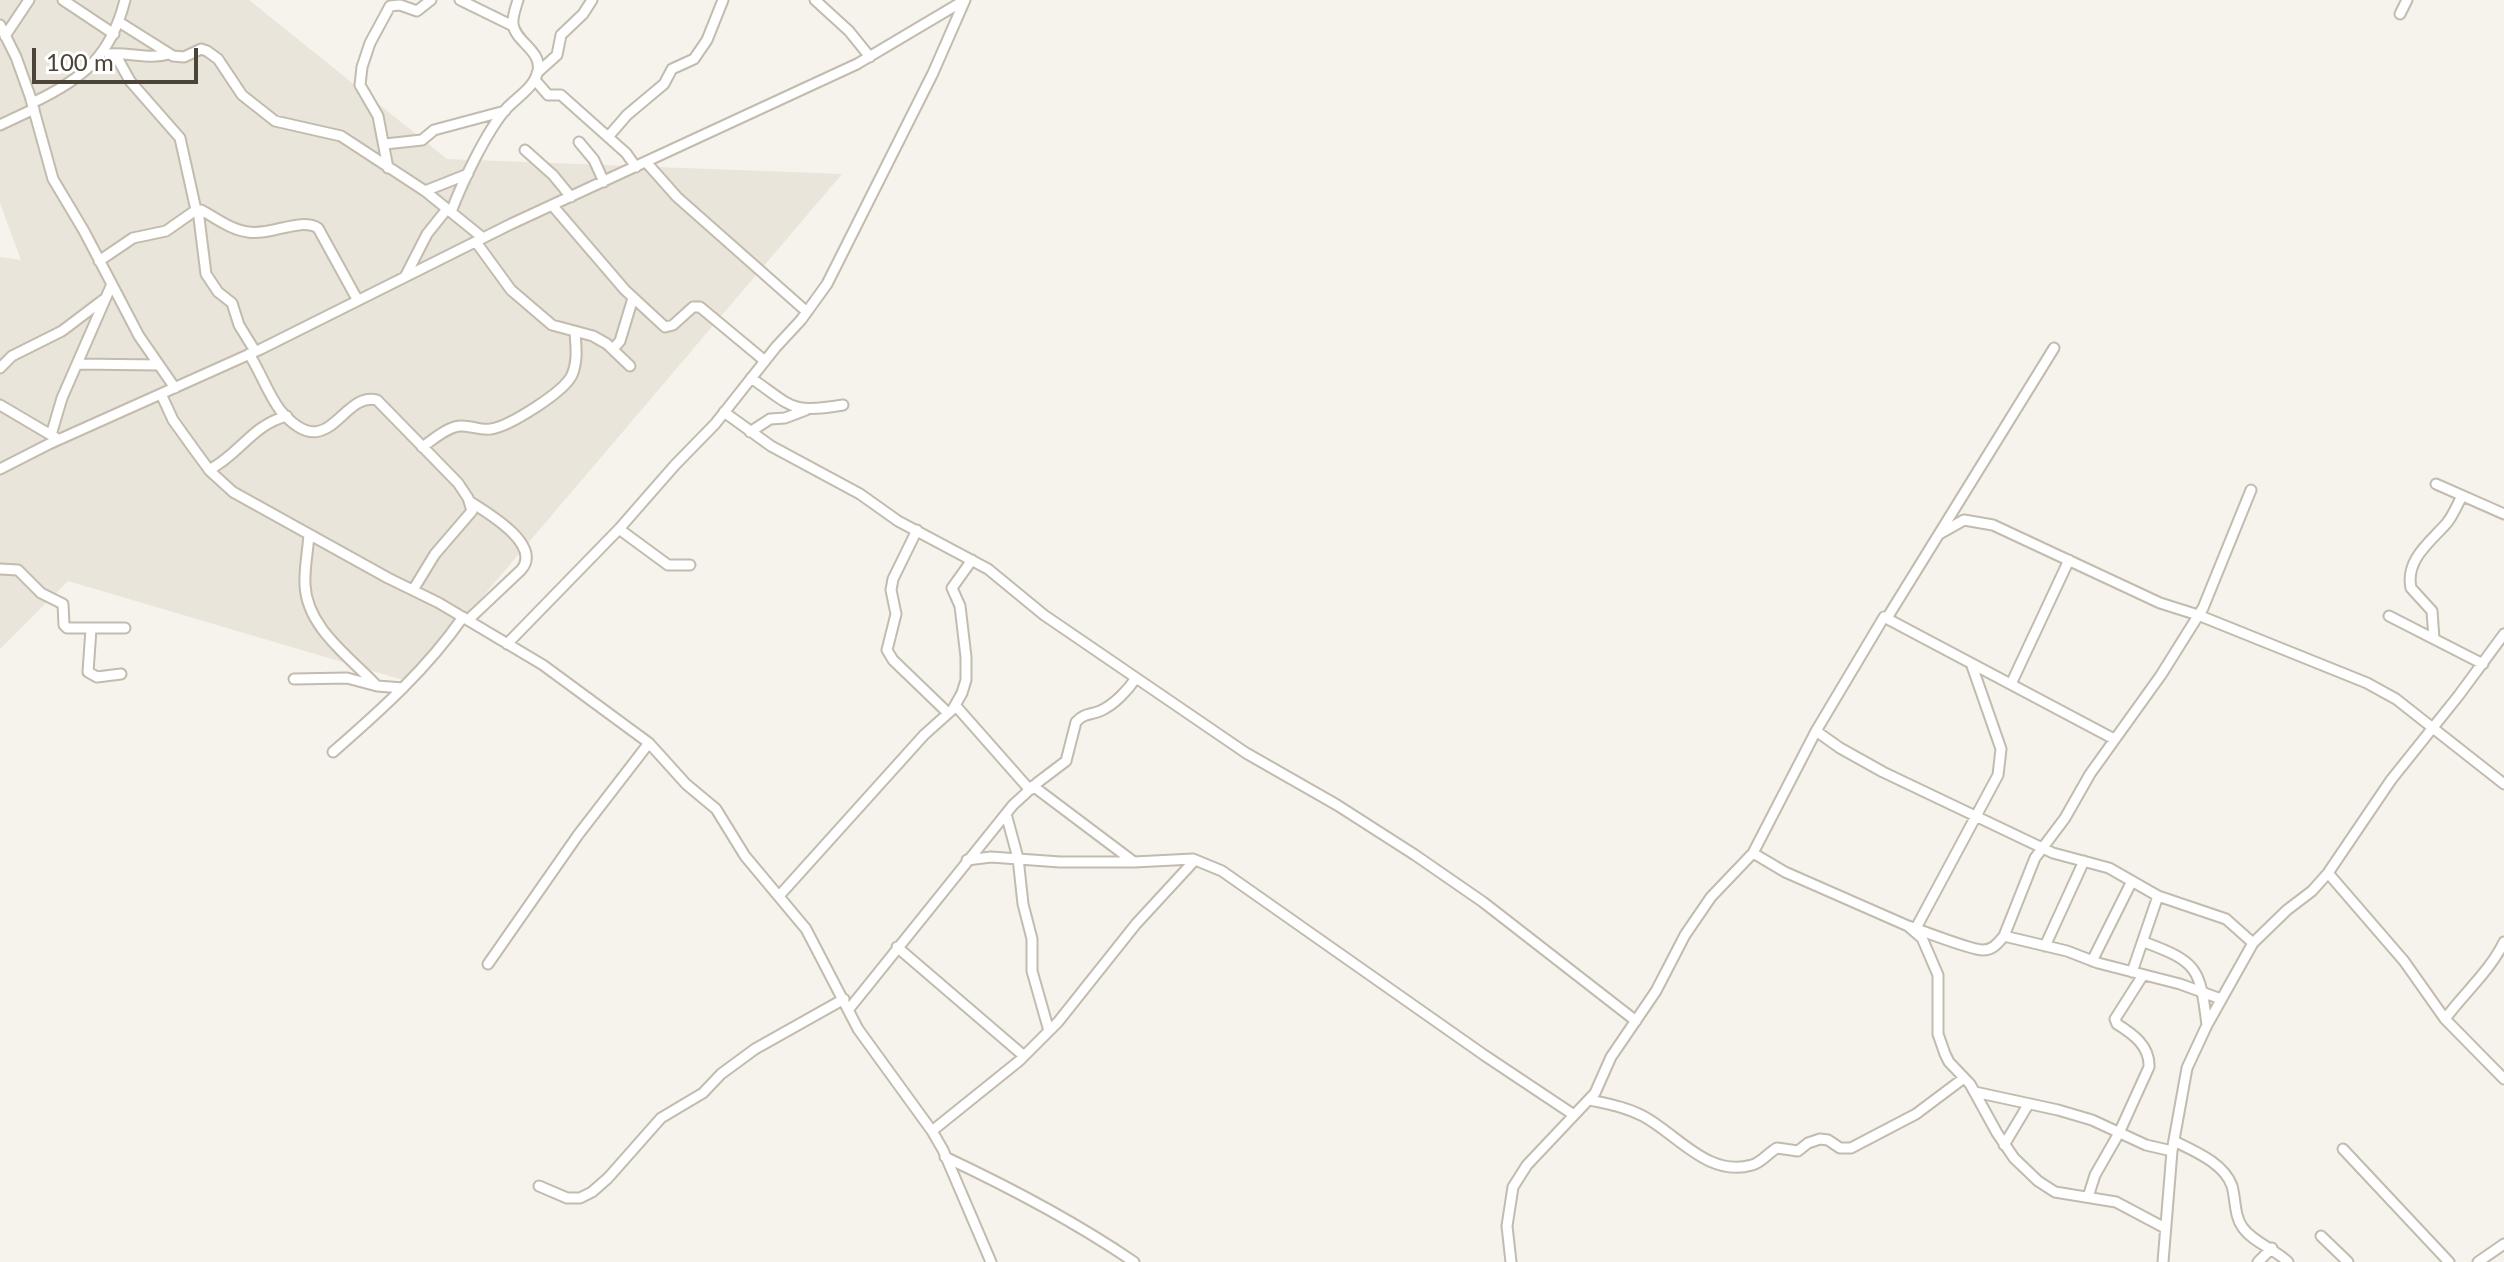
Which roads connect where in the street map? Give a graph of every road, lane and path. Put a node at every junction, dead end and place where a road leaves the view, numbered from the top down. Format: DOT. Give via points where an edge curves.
graph roads {
  1 [pos="29,0"];
  2 [pos="63,0"];
  3 [pos="431,0"];
  4 [pos="460,0"];
  5 [pos="518,0"];
  6 [pos="592,0"];
  7 [pos="723,0"];
  8 [pos="815,0"];
  9 [pos="2407,0"];
  10 [pos="126,2"];
  11 [pos="2400,14"];
  12 [pos="119,22"];
  13 [pos="0,25"];
  14 [pos="513,26"];
  15 [pos="114,34"];
  16 [pos="5,36"];
  17 [pos="115,54"];
  18 [pos="169,54"];
  19 [pos="100,55"];
  20 [pos="870,57"];
  21 [pos="536,76"];
  22 [pos="33,106"];
  23 [pos="505,111"];
  24 [pos="0,125"];
  25 [pos="608,137"];
  26 [pos="579,142"];
  27 [pos="385,144"];
  28 [pos="525,150"];
  29 [pos="641,164"];
  30 [pos="388,168"];
  31 [pos="468,174"];
  32 [pos="604,182"];
  33 [pos="425,191"];
  34 [pos="571,197"];
  35 [pos="552,205"];
  36 [pos="197,210"];
  37 [pos="449,210"];
  38 [pos="480,240"];
  39 [pos="99,261"];
  40 [pos="405,277"];
  41 [pos="111,286"];
  42 [pos="105,298"];
  43 [pos="633,298"];
  44 [pos="357,299"];
  45 [pos="807,312"];
  46 [pos="575,332"];
  47 [pos="2054,348"];
  48 [pos="613,349"];
  49 [pos="252,353"];
  50 [pos="765,361"];
  51 [pos="77,364"];
  52 [pos="159,365"];
  53 [pos="630,366"];
  54 [pos="0,368"];
  55 [pos="751,378"];
  56 [pos="175,388"];
  57 [pos="161,394"];
  58 [pos="0,405"];
  59 [pos="843,405"];
  60 [pos="806,410"];
  61 [pos="724,412"];
  62 [pos="287,416"];
  63 [pos="750,432"];
  64 [pos="55,437"];
  65 [pos="422,447"];
  66 [pos="0,469"];
  67 [pos="209,470"];
  68 [pos="2436,484"];
  69 [pos="2251,490"];
  70 [pos="2462,496"];
  71 [pos="469,501"];
  72 [pos="2504,514"];
  73 [pos="619,529"];
  74 [pos="917,530"];
  75 [pos="1941,533"];
  76 [pos="309,534"];
  77 [pos="972,560"];
  78 [pos="2069,560"];
  79 [pos="690,565"];
  80 [pos="0,569"];
  81 [pos="413,590"];
  82 [pos="2198,615"];
  83 [pos="2389,616"];
  84 [pos="1887,618"];
  85 [pos="466,619"];
  86 [pos="125,628"];
  87 [pos="91,629"];
  88 [pos="2504,634"];
  89 [pos="2434,639"];
  90 [pos="507,644"];
  91 [pos="1971,663"];
  92 [pos="2483,664"];
  93 [pos="121,674"];
  94 [pos="1136,678"];
  95 [pos="294,679"];
  96 [pos="2011,684"];
  97 [pos="377,686"];
  98 [pos="403,688"];
  99 [pos="952,709"];
  100 [pos="2432,726"];
  101 [pos="1816,731"];
  102 [pos="2114,739"];
  103 [pos="649,743"];
  104 [pos="333,752"];
  105 [pos="2504,784"];
  106 [pos="1031,788"];
  107 [pos="1006,814"];
  108 [pos="1976,815"];
  109 [pos="2042,848"];
  110 [pos="1753,853"];
  111 [pos="1018,858"];
  112 [pos="967,860"];
  113 [pos="1195,860"];
  114 [pos="2084,861"];
  115 [pos="1134,862"];
  116 [pos="2328,873"];
  117 [pos="2132,881"];
  118 [pos="779,896"];
  119 [pos="2158,896"];
  120 [pos="1912,927"];
  121 [pos="2004,936"];
  122 [pos="2144,942"];
  123 [pos="2504,942"];
  124 [pos="2253,943"];
  125 [pos="2099,945"];
  126 [pos="2045,946"];
  127 [pos="897,947"];
  128 [pos="2092,961"];
  129 [pos="488,964"];
  130 [pos="2113,967"];
  131 [pos="2138,974"];
  132 [pos="2203,993"];
  133 [pos="2221,999"];
  134 [pos="846,1004"];
  135 [pos="2445,1019"];
  136 [pos="1636,1021"];
  137 [pos="2207,1025"];
  138 [pos="1049,1031"];
  139 [pos="1024,1056"];
  140 [pos="1964,1078"];
  141 [pos="2504,1079"];
  142 [pos="1975,1092"];
  143 [pos="1590,1100"];
  144 [pos="2028,1105"];
  145 [pos="1574,1115"];
  146 [pos="932,1131"];
  147 [pos="2119,1133"];
  148 [pos="2004,1145"];
  149 [pos="2173,1146"];
  150 [pos="2343,1149"];
  151 [pos="945,1157"];
  152 [pos="539,1186"];
  153 [pos="2088,1197"];
  154 [pos="2167,1205"];
  155 [pos="2142,1214"];
  156 [pos="2165,1228"];
  157 [pos="2321,1236"];
  158 [pos="2504,1244"];
  159 [pos="2272,1248"];
  160 [pos="991,1262"];
  161 [pos="1134,1262"];
  162 [pos="1511,1262"];
  163 [pos="2163,1262"];
  164 [pos="2258,1262"];
  165 [pos="2288,1262"];
  166 [pos="2348,1262"];
  167 [pos="2449,1262"];
  168 [pos="2478,1262"];
  1 -- 16 [label="street"];
  2 -- 15 [label="street"];
  3 -- 27 [label="street" via="417,11 390,6 362,67 360,85 378,116"];
  4 -- 14 [label="street"];
  5 -- 14 [label="street"];
  6 -- 21 [label="street" via="561,35 557,55"];
  7 -- 25 [label="street" via="694,59 672,69 664,84"];
  8 -- 20 [label="street"];
  9 -- 11 [label="street"];
  10 -- 12 [label="street"];
  12 -- 15 [label="street"];
  12 -- 18 [label="street"];
  13 -- 16 [label="street"];
  14 -- 21 [label="street" via="536,58"];
  15 -- 19 [label="street"];
  16 -- 22 [label="street"];
  17 -- 18 [label="street"];
  17 -- 19 [label="street"];
  17 -- 36 [label="street" via="130,81 180,138"];
  18 -- 30 [label="street" via="207,51 242,95 275,121 341,136"];
  19 -- 22 [label="street"];
  20 -- 29 [label="street"];
  20 -- 45 [label="street" via="965,0 827,284"];
  21 -- 23 [label="street"];
  21 -- 25 [label="street" via="548,95 561,95"];
  22 -- 24 [label="street"];
  22 -- 39 [label="street" via="53,179"];
  23 -- 27 [label="street" via="434,130 422,140"];
  23 -- 31 [label="street"];
  25 -- 29 [label="street"];
  26 -- 32 [label="street"];
  27 -- 30 [label="street"];
  28 -- 34 [label="street"];
  29 -- 32 [label="street"];
  29 -- 45 [label="street"];
  30 -- 33 [label="street"];
  31 -- 33 [label="street"];
  31 -- 37 [label="street"];
  32 -- 34 [label="street"];
  33 -- 37 [label="street"];
  34 -- 35 [label="street"];
  35 -- 38 [label="street"];
  35 -- 43 [label="street"];
  36 -- 39 [label="street" via="166,231 133,238"];
  36 -- 44 [label="street" via="246,232 311,224"];
  36 -- 49 [label="street" via="206,274 232,303"];
  37 -- 38 [label="street"];
  37 -- 40 [label="street" via="427,234"];
  38 -- 40 [label="street"];
  38 -- 46 [label="street" via="511,290 552,325"];
  39 -- 41 [label="street"];
  40 -- 44 [label="street"];
  41 -- 42 [label="street"];
  41 -- 52 [label="street"];
  42 -- 51 [label="street"];
  42 -- 54 [label="street"];
  43 -- 48 [label="street"];
  43 -- 50 [label="street" via="667,328 700,307"];
  44 -- 49 [label="street"];
  45 -- 50 [label="street"];
  46 -- 48 [label="street"];
  46 -- 65 [label="street" via="573,372 553,395 502,426 452,428"];
  47 -- 75 [label="street"];
  48 -- 53 [label="street"];
  49 -- 56 [label="street"];
  49 -- 62 [label="street"];
  50 -- 55 [label="street"];
  51 -- 52 [label="street"];
  51 -- 64 [label="street" via="57,412"];
  52 -- 56 [label="street"];
  55 -- 60 [label="street" via="789,405"];
  55 -- 61 [label="street"];
  56 -- 57 [label="street"];
  57 -- 64 [label="street"];
  57 -- 67 [label="street"];
  58 -- 64 [label="street"];
  59 -- 60 [label="street"];
  60 -- 63 [label="street" via="770,419"];
  61 -- 63 [label="street"];
  61 -- 73 [label="street"];
  62 -- 65 [label="street" via="298,427 315,432 356,406 377,400"];
  62 -- 67 [label="street" via="262,425"];
  63 -- 74 [label="street"];
  64 -- 66 [label="street"];
  65 -- 71 [label="street"];
  67 -- 76 [label="street" via="243,499"];
  68 -- 70 [label="street"];
  69 -- 82 [label="street"];
  70 -- 72 [label="street"];
  70 -- 89 [label="street" via="2447,523 2418,554 2411,574 2411,588 2432,611"];
  71 -- 81 [label="street" via="472,511"];
  71 -- 85 [label="street" via="522,543 528,560"];
  73 -- 79 [label="street" via="668,565"];
  73 -- 90 [label="street"];
  74 -- 77 [label="street"];
  74 -- 99 [label="street" via="893,579 896,614 887,650"];
  75 -- 78 [label="street" via="1964,520 1977,520"];
  75 -- 84 [label="street"];
  76 -- 81 [label="street"];
  76 -- 97 [label="street" via="304,583 315,618 331,642"];
  77 -- 94 [label="street"];
  77 -- 99 [label="street" via="952,588 960,606 966,657 966,680"];
  78 -- 82 [label="street"];
  78 -- 96 [label="street"];
  80 -- 87 [label="street" via="18,570 41,593 61,602 67,628"];
  81 -- 85 [label="street"];
  82 -- 100 [label="street" via="2367,683"];
  82 -- 102 [label="street"];
  83 -- 89 [label="street"];
  84 -- 91 [label="street"];
  84 -- 101 [label="street"];
  85 -- 90 [label="street"];
  85 -- 98 [label="street"];
  86 -- 87 [label="street"];
  87 -- 93 [label="street" via="88,672 97,677"];
  88 -- 92 [label="street"];
  89 -- 92 [label="street"];
  90 -- 103 [label="street"];
  91 -- 96 [label="street"];
  91 -- 108 [label="street" via="2001,749 1998,775"];
  92 -- 100 [label="street"];
  94 -- 106 [label="street" via="1103,710 1080,717 1066,761"];
  94 -- 136 [label="street" via="1246,753 1415,855"];
  95 -- 97 [label="street" via="347,678"];
  96 -- 102 [label="street"];
  97 -- 98 [label="street"];
  98 -- 104 [label="street"];
  99 -- 106 [label="street"];
  99 -- 118 [label="street"];
  100 -- 105 [label="street"];
  100 -- 116 [label="street"];
  101 -- 108 [label="street" via="1883,772"];
  101 -- 110 [label="street"];
  102 -- 109 [label="street"];
  103 -- 118 [label="street" via="716,809 745,856"];
  103 -- 129 [label="street"];
  106 -- 107 [label="street"];
  106 -- 115 [label="street"];
  107 -- 111 [label="street"];
  107 -- 112 [label="street"];
  108 -- 109 [label="street"];
  108 -- 120 [label="street"];
  109 -- 114 [label="street"];
  109 -- 121 [label="street"];
  110 -- 120 [label="street"];
  110 -- 136 [label="street" via="1702,910"];
  111 -- 112 [label="street"];
  111 -- 115 [label="street"];
  111 -- 138 [label="street" via="1032,971"];
  112 -- 127 [label="street"];
  113 -- 115 [label="street"];
  113 -- 138 [label="street"];
  113 -- 145 [label="street" via="1222,871"];
  114 -- 117 [label="street"];
  114 -- 126 [label="street"];
  116 -- 124 [label="street"];
  116 -- 135 [label="street" via="2404,961"];
  117 -- 119 [label="street"];
  117 -- 125 [label="street"];
  118 -- 134 [label="street" via="806,929"];
  119 -- 122 [label="street"];
  119 -- 124 [label="street" via="2226,919"];
  120 -- 121 [label="street" via="1984,950"];
  120 -- 140 [label="street" via="1938,975 1941,1043"];
  121 -- 126 [label="street"];
  122 -- 131 [label="street"];
  122 -- 132 [label="street" via="2191,964"];
  123 -- 135 [label="street"];
  124 -- 133 [label="street"];
  125 -- 128 [label="street"];
  125 -- 130 [label="street"];
  126 -- 128 [label="street"];
  127 -- 134 [label="street"];
  127 -- 139 [label="street"];
  128 -- 130 [label="street"];
  130 -- 131 [label="street"];
  131 -- 132 [label="street"];
  131 -- 147 [label="street" via="2116,1016 2117,1024 2143,1046 2150,1061"];
  132 -- 133 [label="street"];
  132 -- 137 [label="street"];
  133 -- 137 [label="street"];
  134 -- 146 [label="street" via="878,1059"];
  134 -- 152 [label="street" via="755,1049 703,1093 661,1118 592,1192 567,1198"];
  135 -- 141 [label="street"];
  136 -- 143 [label="street"];
  137 -- 149 [label="street" via="2187,1068"];
  138 -- 139 [label="street"];
  139 -- 146 [label="street"];
  140 -- 142 [label="street"];
  140 -- 143 [label="street" via="1916,1114 1851,1148 1815,1140 1798,1151 1777,1148 1745,1166 1699,1157 1641,1115"];
  142 -- 144 [label="street"];
  142 -- 148 [label="street"];
  143 -- 145 [label="street"];
  144 -- 147 [label="street" via="2092,1120"];
  144 -- 148 [label="street"];
  145 -- 162 [label="street" via="1513,1187 1507,1226"];
  146 -- 151 [label="street"];
  147 -- 149 [label="street" via="2146,1145"];
  147 -- 153 [label="street"];
  148 -- 153 [label="street" via="2048,1188"];
  149 -- 154 [label="street"];
  149 -- 159 [label="street" via="2206,1158 2226,1176 2244,1230"];
  150 -- 167 [label="street"];
  151 -- 160 [label="street"];
  151 -- 161 [label="street" via="1062,1216"];
  153 -- 155 [label="street"];
  154 -- 155 [label="street"];
  154 -- 156 [label="street"];
  155 -- 156 [label="street"];
  156 -- 163 [label="street"];
  157 -- 166 [label="street"];
  158 -- 168 [label="street"];
  159 -- 164 [label="street"];
  159 -- 165 [label="street"];
}
